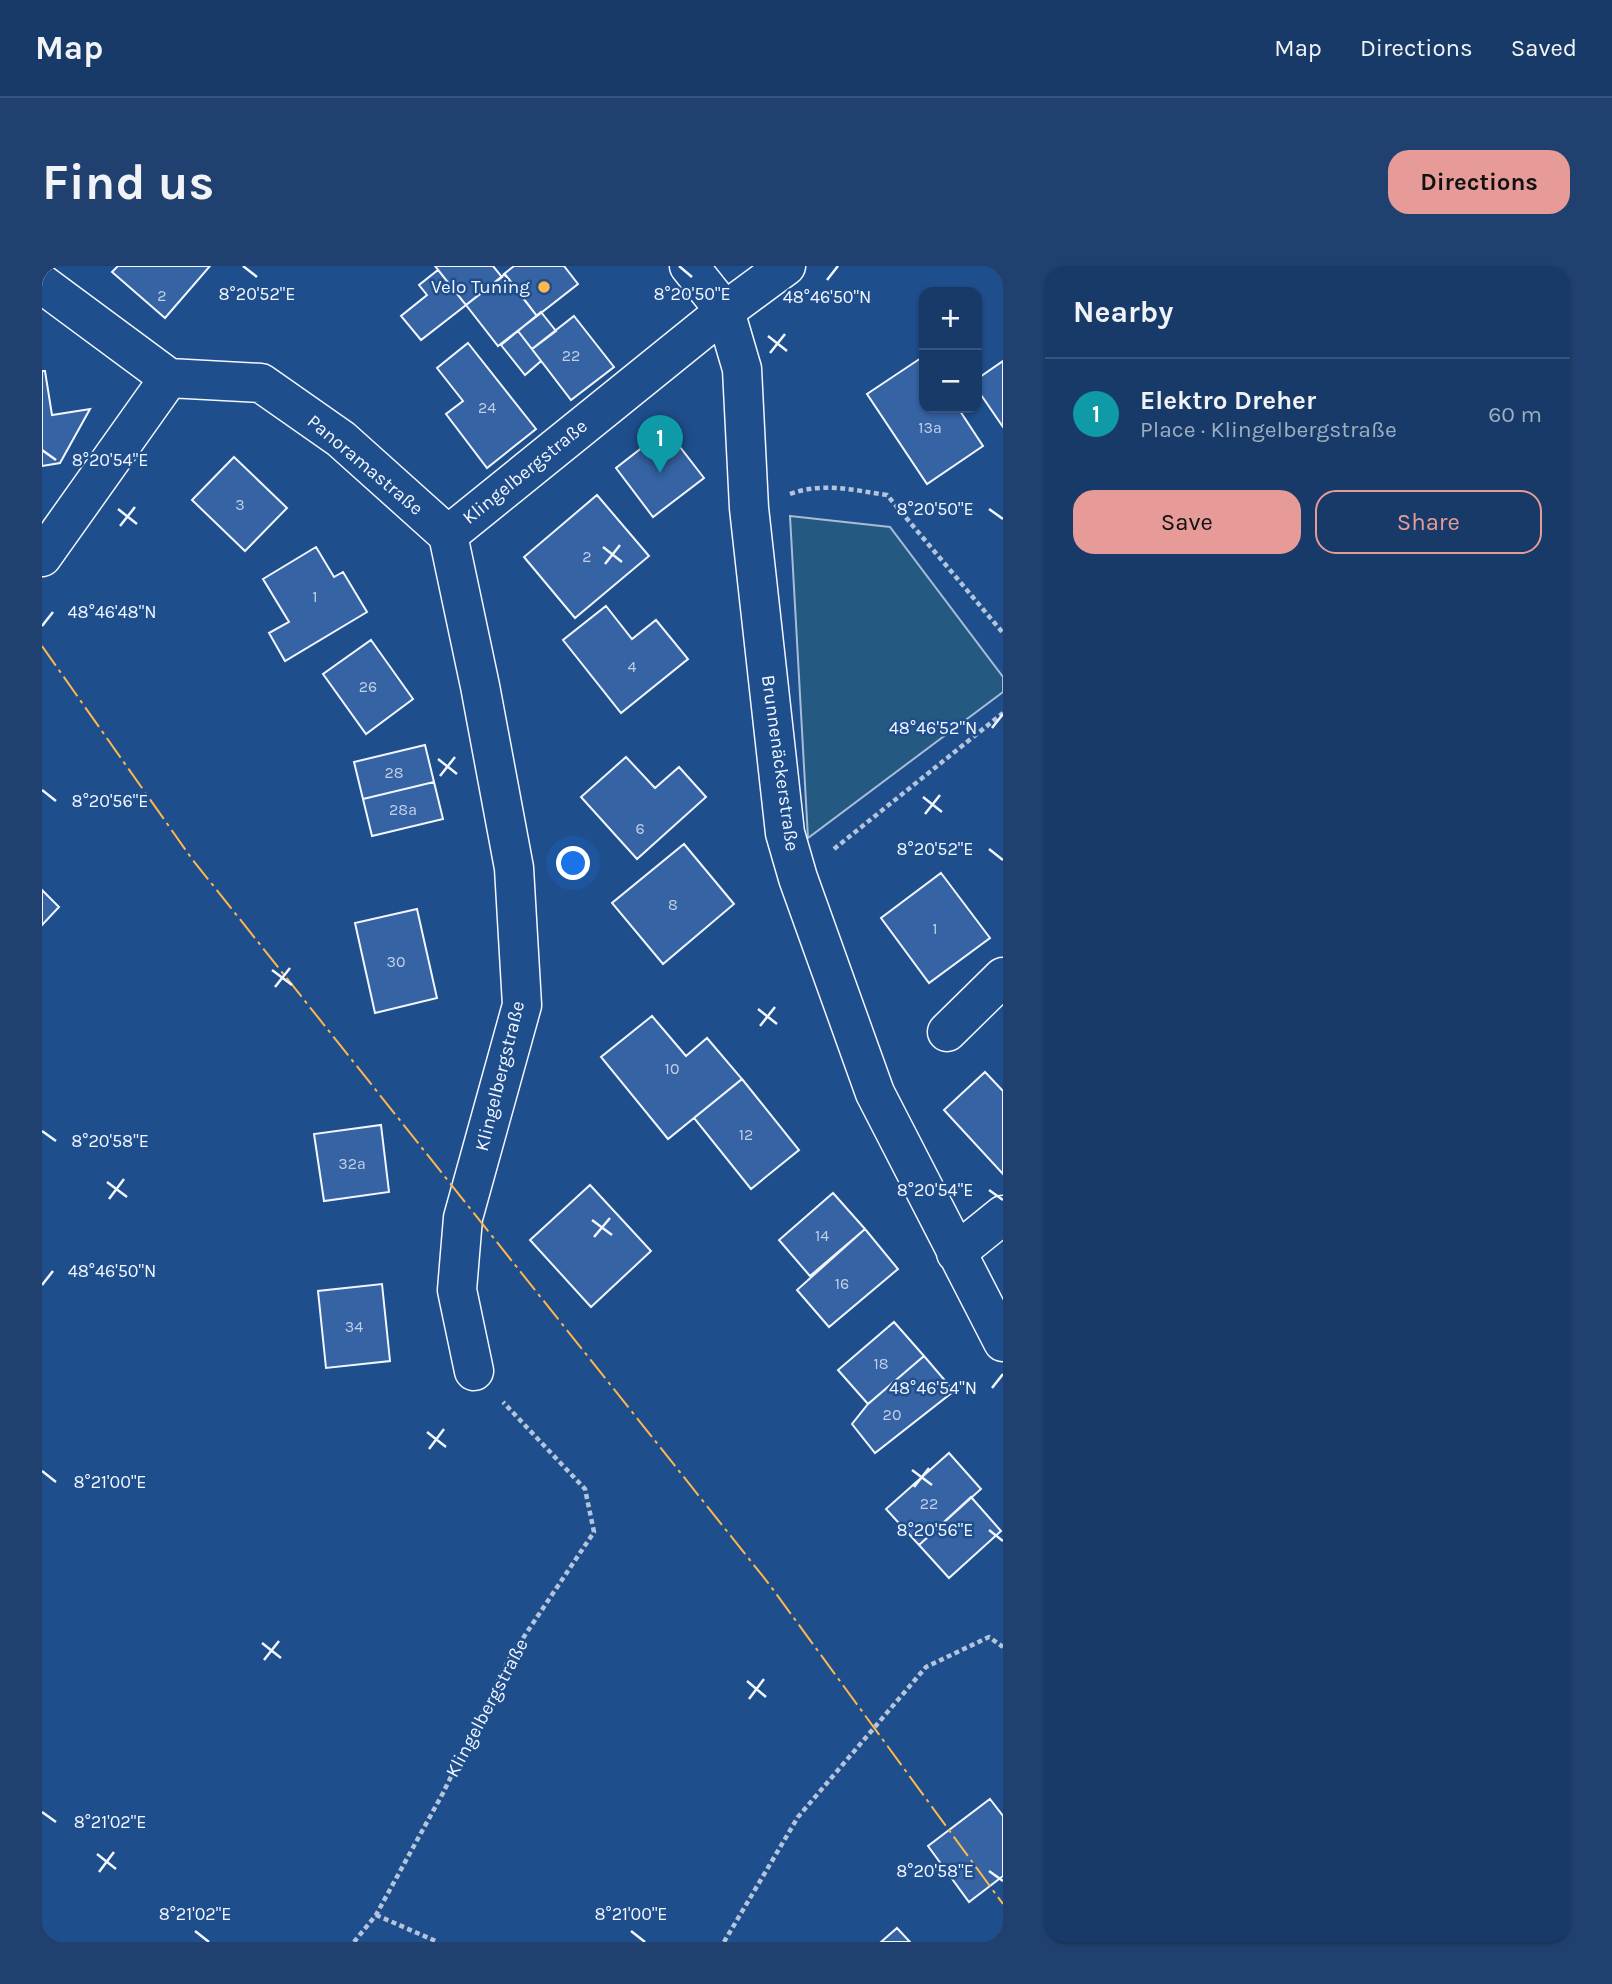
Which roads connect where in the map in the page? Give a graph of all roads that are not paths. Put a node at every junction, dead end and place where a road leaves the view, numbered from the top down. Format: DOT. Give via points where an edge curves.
graph roads {
  1 [pos="689,266"];
  2 [pos="786,266"];
  3 [pos="42,285"];
  4 [pos="725,311"];
  5 [pos="169,378"];
  6 [pos="448,535"];
  7 [pos="42,557"];
  8 [pos="1003,977"];
  9 [pos="947,1032"];
  10 [pos="1003,1215"];
  11 [pos="956,1252"];
  12 [pos="1003,1342"];
  13 [pos="474,1371"];
  1 -- 4 [label="street"];
  2 -- 4 [label="street, Klingelbergstraße"];
  3 -- 5 [label="street"];
  4 -- 6 [label="street, Klingelbergstraße"];
  4 -- 11 [label="street, Brunnenäckerstraße" via="742,369 749,508 785,833 875,1093"];
  5 -- 6 [label="street, Panoramastraße" via="261,383 341,439"];
  5 -- 7 [label="street"];
  6 -- 13 [label="street, Klingelbergstraße" via="514,868 522,1005 463,1218 457,1290"];
  8 -- 9 [label="street"];
  10 -- 11 [label="street"];
  11 -- 12 [label="street, Brunnenäckerstraße"];
}
